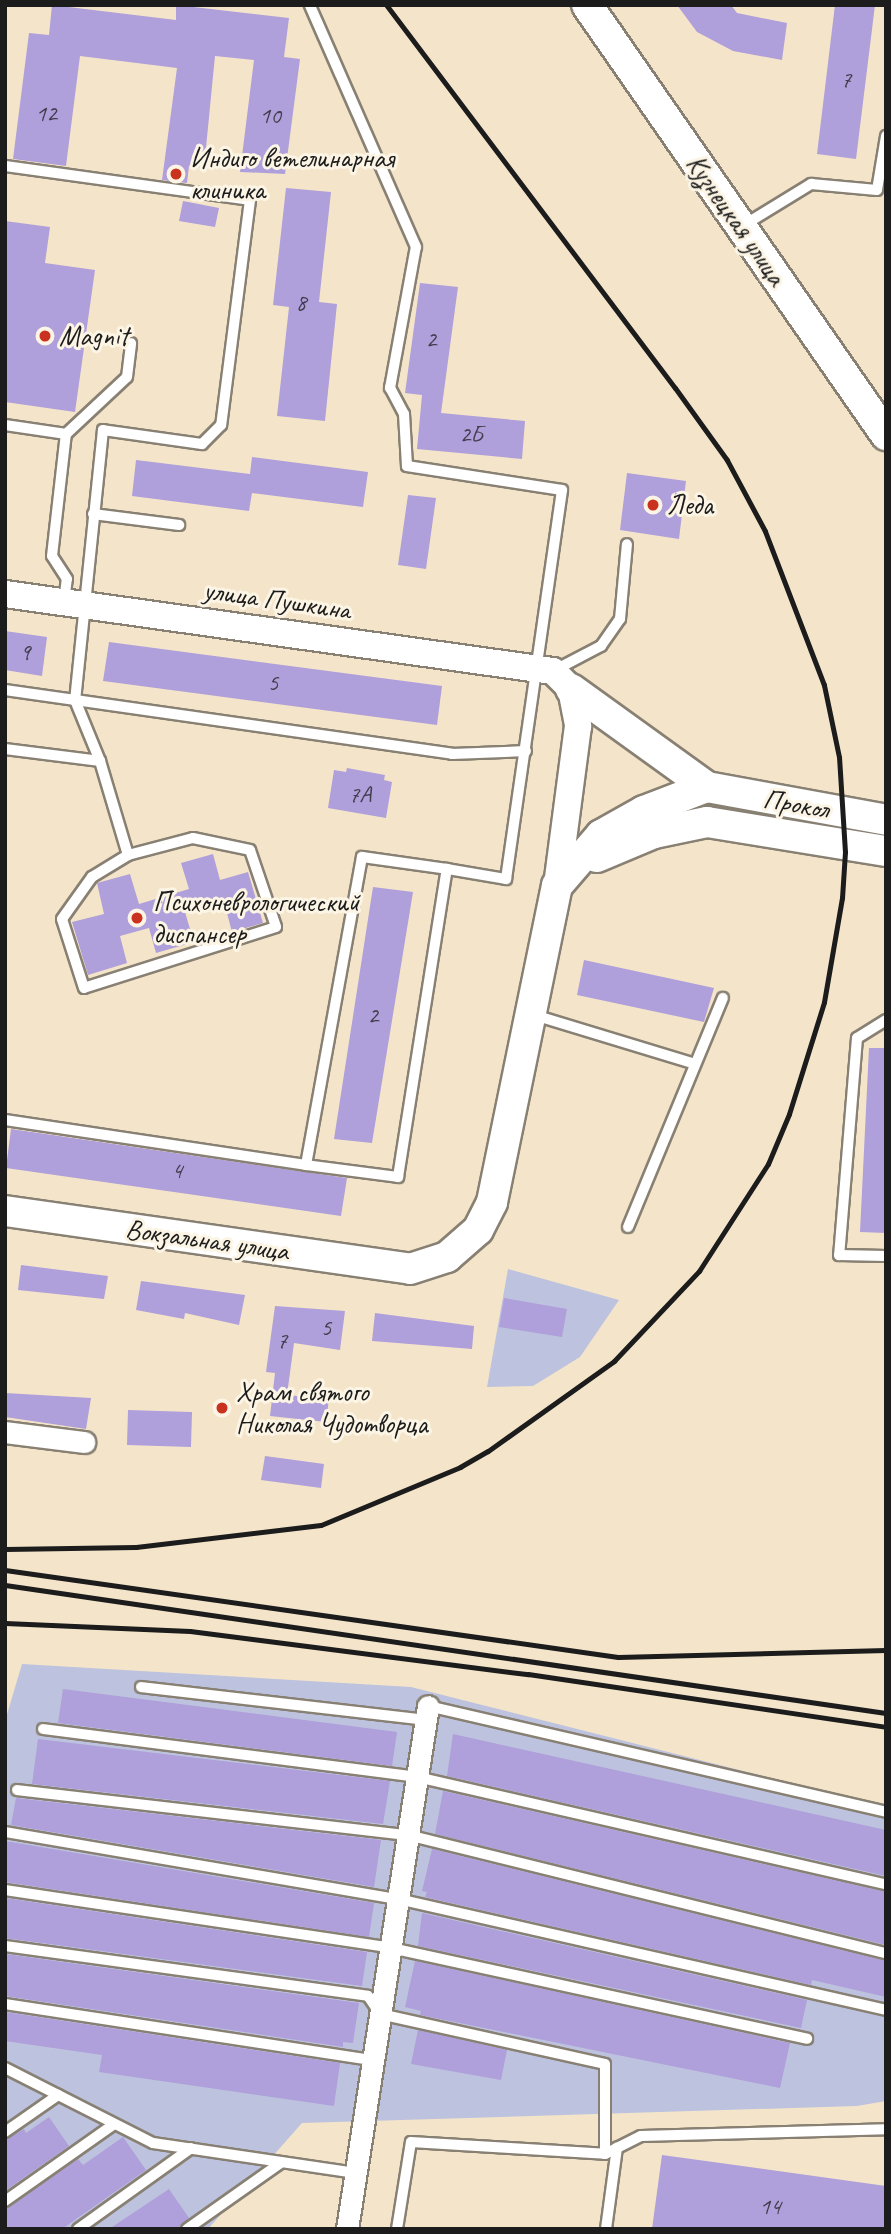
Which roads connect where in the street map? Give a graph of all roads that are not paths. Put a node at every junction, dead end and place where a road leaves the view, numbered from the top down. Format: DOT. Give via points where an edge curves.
graph roads {
  1 [pos="310,5"];
  2 [pos="587,5"];
  3 [pos="886,136"];
  4 [pos="5,166"];
  5 [pos="881,191"];
  6 [pos="741,227"];
  7 [pos="131,343"];
  8 [pos="5,425"];
  9 [pos="66,434"];
  10 [pos="886,435"];
  11 [pos="93,514"];
  12 [pos="180,525"];
  13 [pos="627,544"];
  14 [pos="5,594"];
  15 [pos="73,604"];
  16 [pos="554,676"];
  17 [pos="5,690"];
  18 [pos="75,700"];
  19 [pos="5,749"];
  20 [pos="526,751"];
  21 [pos="100,761"];
  22 [pos="707,788"];
  23 [pos="886,820"];
  24 [pos="886,851"];
  25 [pos="128,855"];
  26 [pos="447,869"];
  27 [pos="557,886"];
  28 [pos="723,999"];
  29 [pos="528,1013"];
  30 [pos="886,1020"];
  31 [pos="695,1064"];
  32 [pos="5,1120"];
  33 [pos="306,1165"];
  34 [pos="5,1211"];
  35 [pos="628,1227"];
  36 [pos="886,1256"];
  37 [pos="5,1432"];
  38 [pos="84,1442"];
  39 [pos="141,1686"];
  40 [pos="427,1713"];
  41 [pos="43,1729"];
  42 [pos="417,1777"];
  43 [pos="17,1790"];
  44 [pos="886,1812"];
  45 [pos="5,1832"];
  46 [pos="408,1835"];
  47 [pos="886,1884"];
  48 [pos="5,1890"];
  49 [pos="398,1899"];
  50 [pos="5,1946"];
  51 [pos="391,1948"];
  52 [pos="886,1953"];
  53 [pos="5,2004"];
  54 [pos="886,2010"];
  55 [pos="380,2014"];
  56 [pos="807,2039"];
  57 [pos="373,2060"];
  58 [pos="5,2068"];
  59 [pos="58,2095"];
  60 [pos="114,2123"];
  61 [pos="886,2129"];
  62 [pos="5,2132"];
  63 [pos="191,2148"];
  64 [pos="617,2148"];
  65 [pos="605,2154"];
  66 [pos="282,2162"];
  67 [pos="356,2173"];
  68 [pos="5,2201"];
  69 [pos="78,2229"];
  70 [pos="187,2229"];
  71 [pos="347,2229"];
  72 [pos="397,2229"];
  73 [pos="606,2229"];
  1 -- 16 [label="lane" via="415,247 390,388 404,414 407,466 562,490"];
  2 -- 6 [label="main road, Кузнецкая улица"];
  3 -- 5 [label="lane"];
  4 -- 11 [label="lane" via="250,200 221,425 202,444 103,430"];
  5 -- 6 [label="lane" via="811,184"];
  6 -- 10 [label="main road, Кузнецкая улица"];
  7 -- 9 [label="lane" via="127,377"];
  8 -- 9 [label="lane"];
  9 -- 15 [label="lane" via="52,556 67,579"];
  11 -- 12 [label="lane"];
  11 -- 15 [label="lane"];
  13 -- 16 [label="lane" via="620,619 601,646"];
  14 -- 15 [label="street, улица Пушкина"];
  15 -- 16 [label="street, улица Пушкина"];
  15 -- 18 [label="lane"];
  16 -- 20 [label="lane"];
  16 -- 22 [label="main road"];
  16 -- 27 [label="street" via="578,726"];
  17 -- 18 [label="lane"];
  18 -- 20 [label="lane" via="452,754"];
  18 -- 21 [label="lane"];
  19 -- 21 [label="lane"];
  20 -- 26 [label="lane" via="506,879"];
  21 -- 25 [label="lane"];
  22 -- 23 [label="main road, Прокол"];
  22 -- 27 [label="main road" via="644,811 601,835"];
  24 -- 27 [label="main road" via="707,822 654,832 605,852"];
  25 -- 25 [label="lane" via="92,877 62,919 85,988 276,928 250,850 193,838"];
  26 -- 33 [label="lane" via="362,856"];
  26 -- 33 [label="lane" via="398,1177"];
  27 -- 29 [label="main road"];
  28 -- 31 [label="lane"];
  29 -- 31 [label="lane"];
  29 -- 34 [label="main road, Вокзальная улица" via="487,1214 455,1251 410,1269"];
  30 -- 36 [label="lane" via="857,1038 839,1255"];
  31 -- 35 [label="lane"];
  32 -- 33 [label="lane"];
  37 -- 38 [label="street"];
  39 -- 40 [label="lane"];
  40 -- 42 [label="street"];
  40 -- 44 [label="lane"];
  41 -- 42 [label="lane"];
  42 -- 46 [label="street"];
  42 -- 47 [label="lane"];
  43 -- 46 [label="lane"];
  45 -- 49 [label="lane"];
  46 -- 49 [label="street"];
  46 -- 52 [label="lane"];
  48 -- 51 [label="lane"];
  49 -- 51 [label="street"];
  49 -- 54 [label="lane"];
  50 -- 55 [label="lane" via="368,1996"];
  51 -- 55 [label="street"];
  51 -- 56 [label="lane"];
  53 -- 57 [label="lane"];
  55 -- 57 [label="street"];
  55 -- 65 [label="lane" via="605,2064"];
  57 -- 67 [label="street"];
  58 -- 59 [label="lane"];
  59 -- 60 [label="lane"];
  59 -- 62 [label="lane"];
  60 -- 63 [label="lane" via="153,2143"];
  60 -- 68 [label="lane"];
  61 -- 64 [label="lane" via="641,2136"];
  63 -- 66 [label="lane"];
  63 -- 69 [label="lane"];
  64 -- 65 [label="lane"];
  64 -- 73 [label="lane"];
  65 -- 72 [label="lane" via="411,2142"];
  66 -- 67 [label="lane"];
  66 -- 70 [label="lane"];
  67 -- 71 [label="street"];
}
